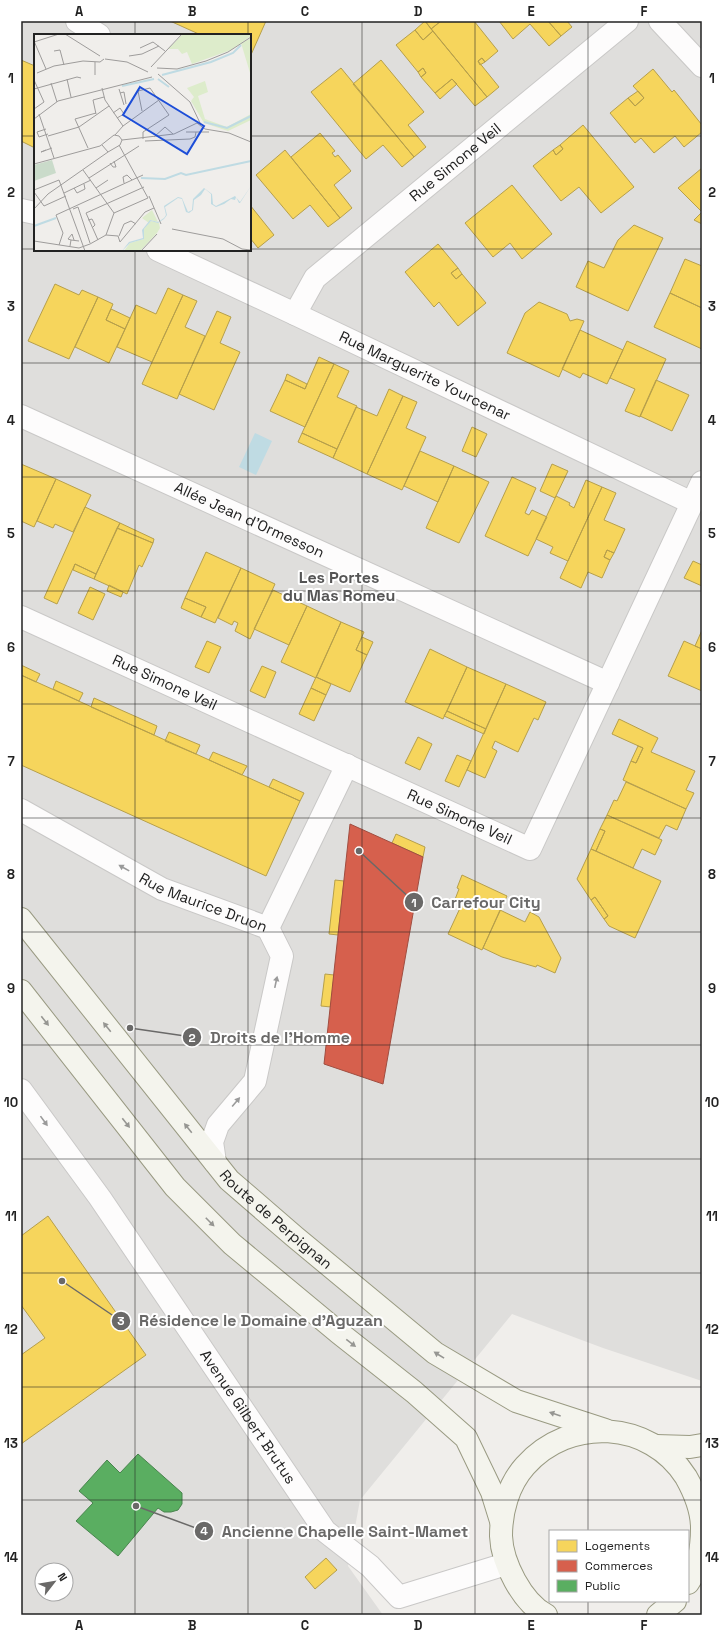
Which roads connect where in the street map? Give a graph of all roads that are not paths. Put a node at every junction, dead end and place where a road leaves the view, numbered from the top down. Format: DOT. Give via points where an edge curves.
graph roads {
  1 [pos="77,21"];
  2 [pos="627,21"];
  3 [pos="660,21"];
  4 [pos="97,34"];
  5 [pos="702,66"];
  6 [pos="21,210"];
  7 [pos="34,213"];
  8 [pos="160,251"];
  9 [pos="295,314"];
  10 [pos="21,416"];
  11 [pos="702,482"];
  12 [pos="692,503"];
  13 [pos="21,617"];
  14 [pos="608,683"];
  15 [pos="347,766"];
  16 [pos="21,810"];
  17 [pos="21,919"];
  18 [pos="268,928"];
  19 [pos="21,991"];
  20 [pos="21,1090"];
  21 [pos="215,1162"];
  22 [pos="605,1430"];
  23 [pos="702,1445"];
  24 [pos="656,1446"];
  25 [pos="501,1521"];
  26 [pos="506,1564"];
  27 [pos="695,1575"];
  28 [pos="674,1602"];
  29 [pos="675,1602"];
  30 [pos="543,1614"];
  31 [pos="658,1615"];
  32 [pos="674,1615"];
  1 -- 4 [label="street"];
  2 -- 9 [label="street, Rue Simone Veil" via="315,278"];
  3 -- 5 [label="street"];
  6 -- 7 [label="street"];
  8 -- 9 [label="street, Rue Marguerite Yourcenar"];
  9 -- 12 [label="street, Rue Marguerite Yourcenar"];
  10 -- 14 [label="street, Allée Jean d'Ormesson"];
  11 -- 12 [label="street, Rue Simone Veil"];
  12 -- 14 [label="street, Rue Simone Veil"];
  13 -- 15 [label="street, Rue Simone Veil"];
  14 -- 15 [label="street, Rue Simone Veil" via="530,849"];
  15 -- 18 [label="street"];
  18 -- 16 [label="street, Rue Maurice Druon, one-way" via="162,889"];
  21 -- 17 [label="main road, Route de Perpignan, one-way"];
  21 -- 18 [label="street, Rue Maurice Druon, one-way" via="212,1142 218,1125 255,1081 282,956"];
  19 -- 25 [label="main road, one-way" via="175,1187 232,1244 414,1392 466,1438 492,1492"];
  20 -- 26 [label="street, Avenue Gilbert Brutus, one-way" via="79,1169 324,1531 370,1566 399,1597"];
  22 -- 21 [label="main road, Route de Perpignan, one-way" via="516,1401 435,1353 289,1232 230,1180"];
  22 -- 24 [label="main road" via="632,1435"];
  22 -- 25 [label="main road" via="575,1434 547,1446 524,1466 508,1492"];
  23 -- 24 [label="main road"];
  24 -- 27 [label="main road" via="678,1465 694,1490 702,1518 702,1546"];
  25 -- 26 [label="main road" via="501,1543"];
  26 -- 30 [label="main road" via="520,1591"];
  28 -- 31 [label="main road"];
  29 -- 32 [label="main road"];
}
